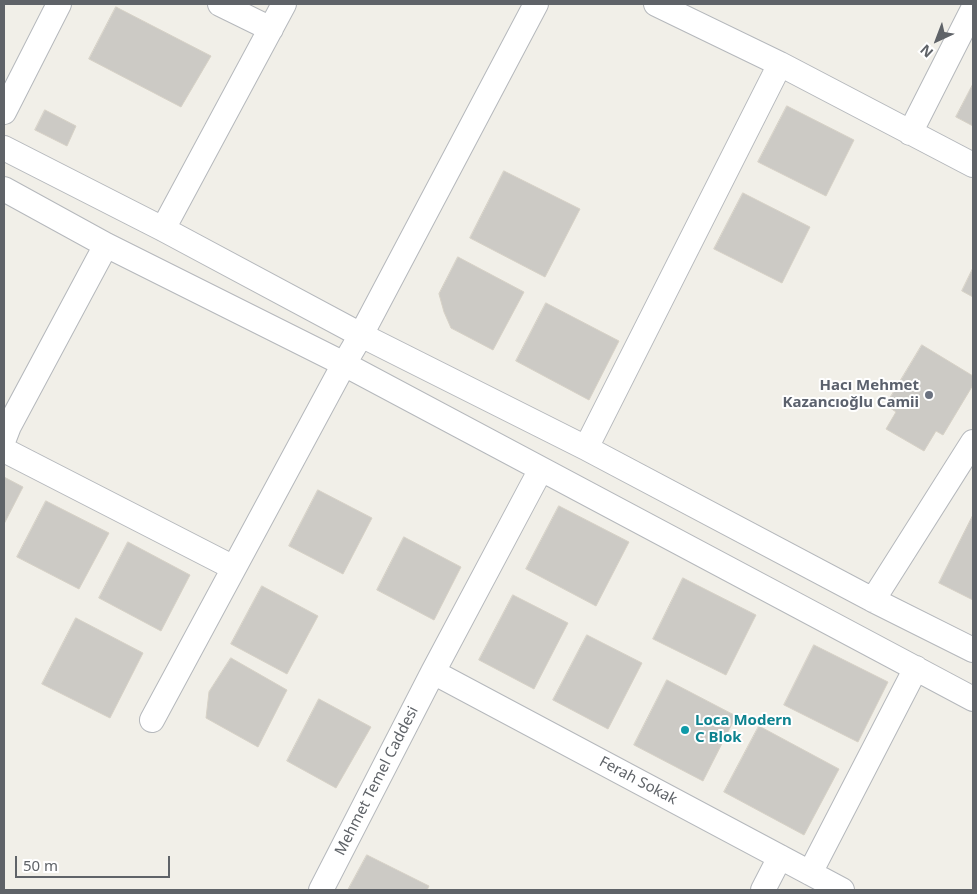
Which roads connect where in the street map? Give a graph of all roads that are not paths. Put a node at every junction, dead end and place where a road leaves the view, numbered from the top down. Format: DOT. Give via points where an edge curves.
graph roads {
  1 [pos="59,4"];
  2 [pos="220,4"];
  3 [pos="284,4"];
  4 [pos="536,4"];
  5 [pos="656,4"];
  6 [pos="973,9"];
  7 [pos="271,29"];
  8 [pos="780,64"];
  9 [pos="4,112"];
  10 [pos="910,133"];
  11 [pos="4,148"];
  12 [pos="973,166"];
  13 [pos="4,189"];
  14 [pos="163,229"];
  15 [pos="106,245"];
  16 [pos="361,335"];
  17 [pos="344,364"];
  18 [pos="4,439"];
  19 [pos="973,442"];
  20 [pos="586,448"];
  21 [pos="4,450"];
  22 [pos="541,469"];
  23 [pos="234,568"];
  24 [pos="873,600"];
  25 [pos="973,650"];
  26 [pos="916,668"];
  27 [pos="434,672"];
  28 [pos="973,699"];
  29 [pos="152,720"];
  30 [pos="780,857"];
  31 [pos="810,873"];
  32 [pos="321,890"];
  33 [pos="763,890"];
  34 [pos="842,890"];
  1 -- 9 [label="street"];
  2 -- 7 [label="street"];
  3 -- 7 [label="street"];
  4 -- 16 [label="street"];
  5 -- 8 [label="street"];
  6 -- 10 [label="street"];
  7 -- 14 [label="street"];
  8 -- 10 [label="street"];
  8 -- 20 [label="street"];
  10 -- 12 [label="street"];
  11 -- 14 [label="street"];
  13 -- 15 [label="street"];
  14 -- 16 [label="street"];
  15 -- 17 [label="street"];
  15 -- 18 [label="street"];
  16 -- 17 [label="street"];
  16 -- 20 [label="street"];
  17 -- 22 [label="street"];
  17 -- 23 [label="street"];
  19 -- 24 [label="street"];
  20 -- 24 [label="street"];
  21 -- 23 [label="street"];
  22 -- 26 [label="street"];
  22 -- 27 [label="street, Mehmet Temel Caddesi"];
  23 -- 29 [label="street"];
  24 -- 25 [label="street"];
  26 -- 28 [label="street"];
  26 -- 31 [label="street"];
  27 -- 30 [label="street, Ferah Sokak"];
  27 -- 32 [label="street, Mehmet Temel Caddesi"];
  30 -- 31 [label="street, Ferah Sokak"];
  30 -- 33 [label="street"];
  31 -- 34 [label="street, Ferah Sokak"];
}
